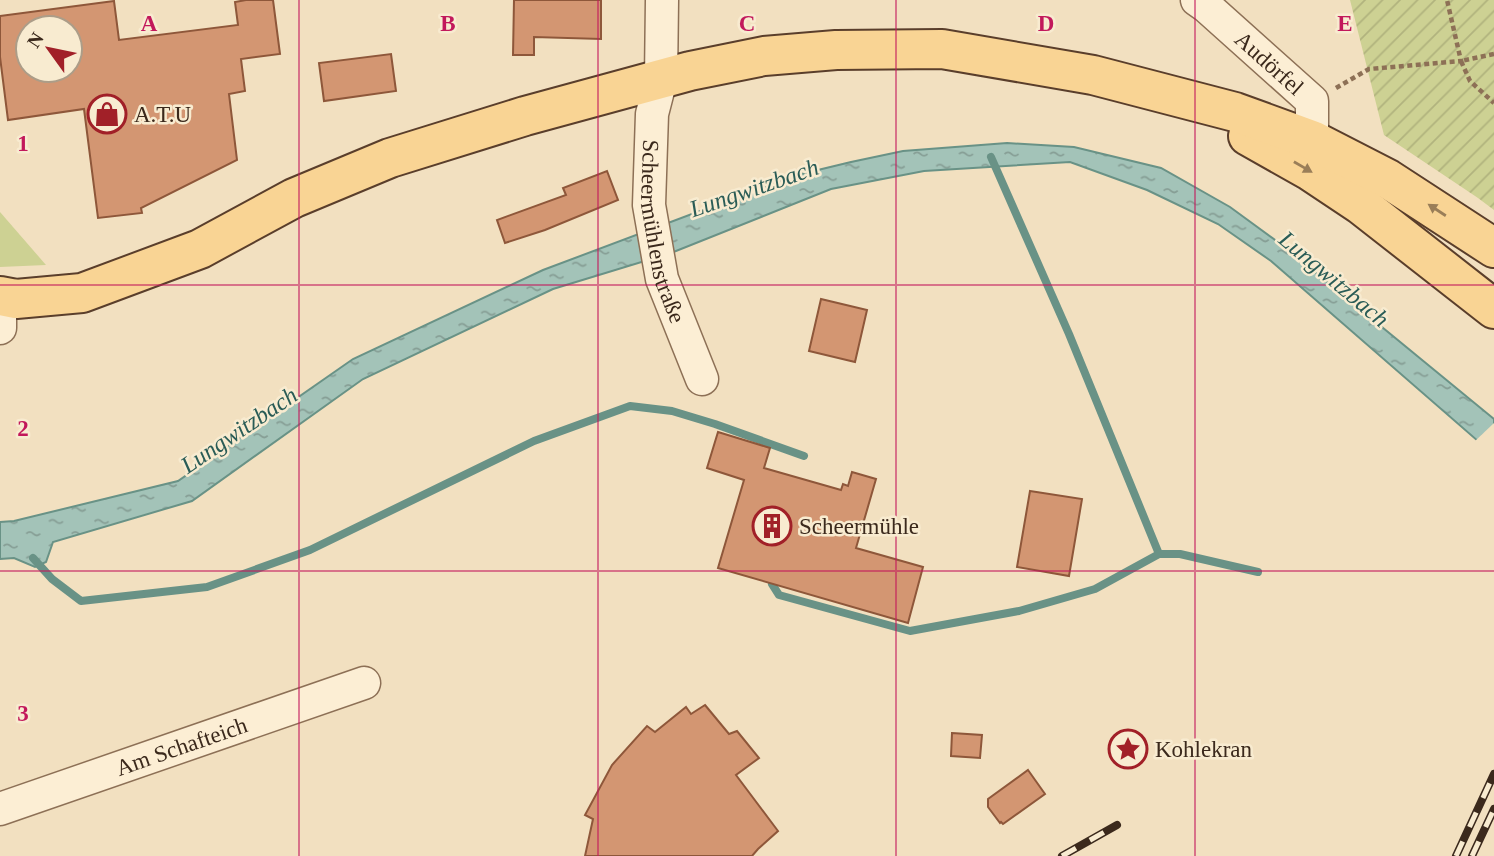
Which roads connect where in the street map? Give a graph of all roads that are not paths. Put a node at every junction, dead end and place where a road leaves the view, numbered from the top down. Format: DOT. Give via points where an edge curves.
graph roads {
  1 [pos="662,0"];
  2 [pos="1197,0"];
  3 [pos="660,79"];
  4 [pos="1155,91"];
  5 [pos="1312,140"];
  6 [pos="1494,248"];
  7 [pos="0,296"];
  8 [pos="1494,309"];
  9 [pos="0,310"];
  10 [pos="0,328"];
  11 [pos="702,379"];
  12 [pos="364,683"];
  13 [pos="0,809"];
  1 -- 3 [label="street, Scheermühlenstraße"];
  2 -- 5 [label="street, Audörfel" via="1312,101"];
  3 -- 4 [label="main road" via="764,56 942,49 1093,75"];
  3 -- 7 [label="main road" via="390,158 294,198 200,248 82,293 16,299"];
  3 -- 11 [label="street, Scheermühlenstraße" via="652,114 649,205 662,279"];
  4 -- 5 [label="main road" via="1235,111"];
  4 -- 8 [label="main road, one-way" via="1310,171"];
  6 -- 5 [label="main road, one-way" via="1388,179"];
  9 -- 10 [label="street"];
  12 -- 13 [label="street, Am Schafteich"];
}
